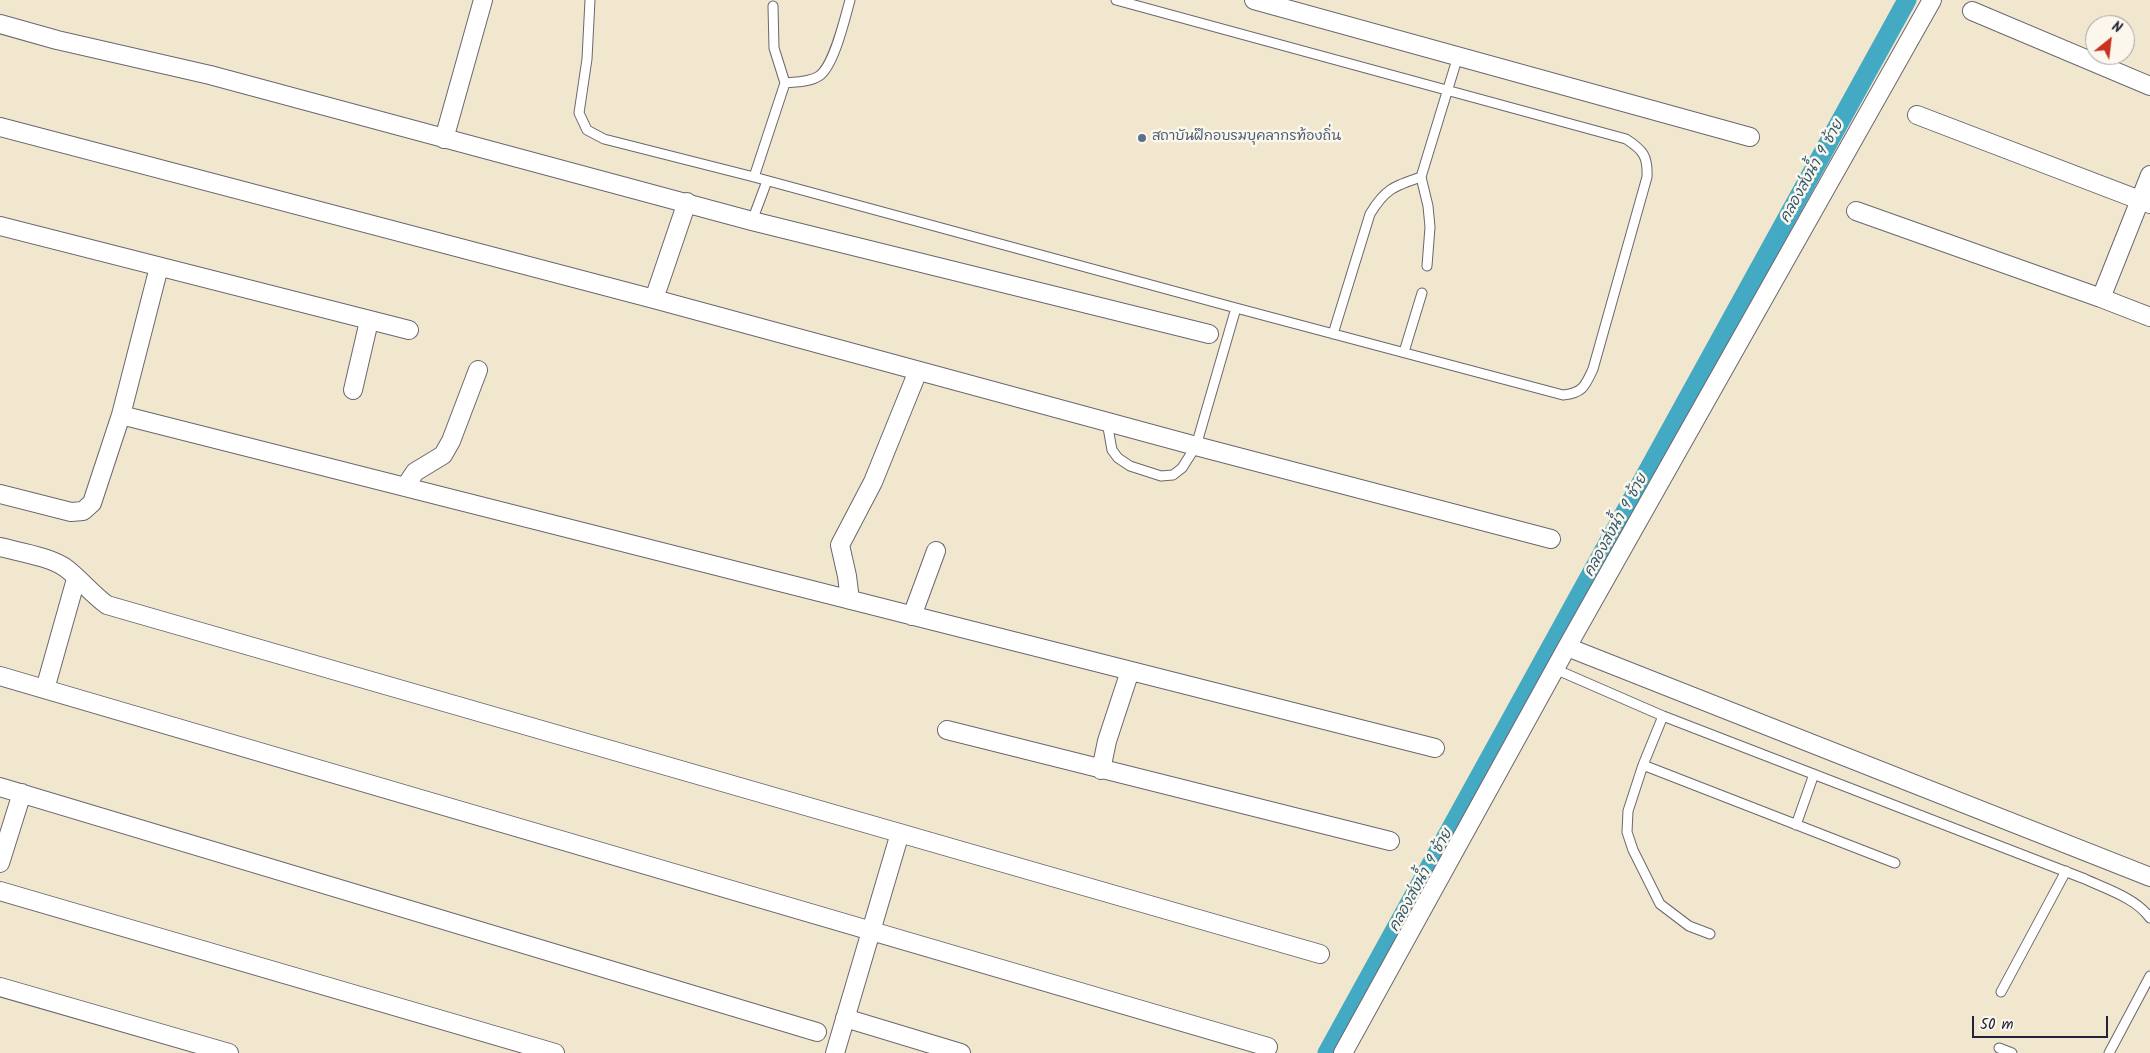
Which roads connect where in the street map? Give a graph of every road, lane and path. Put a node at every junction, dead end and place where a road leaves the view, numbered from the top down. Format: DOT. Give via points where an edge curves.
graph roads {
  1 [pos="483,0"];
  2 [pos="590,0"];
  3 [pos="850,0"];
  4 [pos="1116,0"];
  5 [pos="1254,0"];
  6 [pos="1932,0"];
  7 [pos="774,6"];
  8 [pos="1972,11"];
  9 [pos="0,24"];
  10 [pos="1458,56"];
  11 [pos="785,83"];
  12 [pos="2150,86"];
  13 [pos="1449,90"];
  14 [pos="1917,115"];
  15 [pos="0,127"];
  16 [pos="1750,137"];
  17 [pos="444,139"];
  18 [pos="2150,175"];
  19 [pos="754,177"];
  20 [pos="1421,178"];
  21 [pos="767,181"];
  22 [pos="687,202"];
  23 [pos="2145,203"];
  24 [pos="1856,211"];
  25 [pos="752,221"];
  26 [pos="0,226"];
  27 [pos="158,266"];
  28 [pos="1427,266"];
  29 [pos="1422,293"];
  30 [pos="2101,298"];
  31 [pos="654,299"];
  32 [pos="1236,308"];
  33 [pos="2150,317"];
  34 [pos="369,321"];
  35 [pos="409,330"];
  36 [pos="1209,334"];
  37 [pos="1332,334"];
  38 [pos="1404,352"];
  39 [pos="478,370"];
  40 [pos="918,371"];
  41 [pos="352,390"];
  42 [pos="121,415"];
  43 [pos="1107,422"];
  44 [pos="1196,446"];
  45 [pos="405,487"];
  46 [pos="0,494"];
  47 [pos="1551,539"];
  48 [pos="0,546"];
  49 [pos="936,551"];
  50 [pos="76,579"];
  51 [pos="850,600"];
  52 [pos="912,616"];
  53 [pos="1567,647"];
  54 [pos="1555,669"];
  55 [pos="1130,671"];
  56 [pos="0,676"];
  57 [pos="45,689"];
  58 [pos="1663,716"];
  59 [pos="947,730"];
  60 [pos="1435,748"];
  61 [pos="1643,765"];
  62 [pos="1101,770"];
  63 [pos="1814,774"];
  64 [pos="0,787"];
  65 [pos="22,793"];
  66 [pos="1796,825"];
  67 [pos="900,833"];
  68 [pos="1390,841"];
  69 [pos="0,863"];
  70 [pos="1895,863"];
  71 [pos="2066,871"];
  72 [pos="2150,877"];
  73 [pos="0,891"];
  74 [pos="2150,918"];
  75 [pos="870,930"];
  76 [pos="1710,934"];
  77 [pos="1320,954"];
  78 [pos="2150,976"];
  79 [pos="0,986"];
  80 [pos="2001,992"];
  81 [pos="845,1018"];
  82 [pos="817,1032"];
  83 [pos="1268,1047"];
  84 [pos="1999,1048"];
  85 [pos="229,1053"];
  86 [pos="555,1053"];
  87 [pos="835,1053"];
  88 [pos="961,1053"];
  89 [pos="1344,1053"];
  90 [pos="2012,1053"];
  91 [pos="2109,1053"];
  1 -- 17 [label="street"];
  2 -- 19 [label="lane" via="587,59 579,113 587,130 604,139"];
  3 -- 11 [label="lane" via="830,62 821,75 812,80"];
  4 -- 13 [label="lane"];
  5 -- 10 [label="street"];
  6 -- 53 [label="street"];
  7 -- 11 [label="lane" via="774,48"];
  8 -- 12 [label="street"];
  9 -- 17 [label="street" via="210,75"];
  10 -- 13 [label="lane"];
  10 -- 16 [label="street"];
  11 -- 19 [label="lane"];
  13 -- 20 [label="lane"];
  13 -- 38 [label="lane" via="1626,139 1640,148 1648,163 1647,177 1593,369 1586,385 1575,393 1562,394"];
  14 -- 23 [label="street"];
  15 -- 31 [label="street"];
  17 -- 22 [label="street"];
  18 -- 23 [label="street"];
  19 -- 21 [label="lane"];
  20 -- 28 [label="lane" via="1430,226"];
  20 -- 37 [label="lane" via="1392,187 1379,198 1370,214"];
  21 -- 25 [label="lane"];
  21 -- 32 [label="lane"];
  22 -- 25 [label="street"];
  22 -- 31 [label="street"];
  23 -- 30 [label="street"];
  24 -- 30 [label="street"];
  25 -- 36 [label="street"];
  26 -- 27 [label="street"];
  27 -- 34 [label="street"];
  27 -- 42 [label="street"];
  29 -- 38 [label="lane"];
  30 -- 33 [label="street"];
  31 -- 40 [label="street"];
  32 -- 37 [label="lane"];
  32 -- 44 [label="lane"];
  34 -- 35 [label="street"];
  34 -- 41 [label="street"];
  37 -- 38 [label="lane"];
  39 -- 45 [label="street" via="443,456 414,472"];
  40 -- 43 [label="street"];
  40 -- 51 [label="street" via="873,482 840,545"];
  42 -- 45 [label="street"];
  42 -- 46 [label="street" via="97,493 83,511 71,512"];
  43 -- 44 [label="street"];
  43 -- 44 [label="lane" via="1112,450 1118,458 1130,466 1161,476 1182,468"];
  44 -- 47 [label="street"];
  45 -- 51 [label="street"];
  48 -- 50 [label="street" via="52,561 66,568"];
  49 -- 52 [label="street"];
  50 -- 57 [label="street"];
  50 -- 67 [label="street" via="107,605"];
  51 -- 52 [label="street"];
  52 -- 55 [label="street"];
  53 -- 54 [label="street"];
  53 -- 72 [label="street"];
  54 -- 58 [label="lane"];
  54 -- 89 [label="street"];
  55 -- 60 [label="street"];
  55 -- 62 [label="street" via="1109,733"];
  56 -- 57 [label="street"];
  57 -- 75 [label="street"];
  58 -- 61 [label="lane"];
  58 -- 63 [label="lane"];
  59 -- 62 [label="street"];
  61 -- 66 [label="lane"];
  61 -- 76 [label="lane" via="1628,811 1627,832 1633,850 1660,904 1689,926"];
  62 -- 68 [label="street"];
  63 -- 66 [label="lane"];
  63 -- 71 [label="lane"];
  64 -- 65 [label="street"];
  65 -- 69 [label="street"];
  65 -- 82 [label="street"];
  66 -- 70 [label="lane"];
  67 -- 75 [label="street"];
  67 -- 77 [label="street"];
  71 -- 74 [label="lane" via="2131,901"];
  71 -- 80 [label="lane"];
  73 -- 86 [label="street"];
  75 -- 81 [label="street"];
  75 -- 83 [label="street"];
  78 -- 91 [label="lane"];
  79 -- 85 [label="street"];
  81 -- 87 [label="street"];
  81 -- 88 [label="street"];
  84 -- 90 [label="lane"];
}
